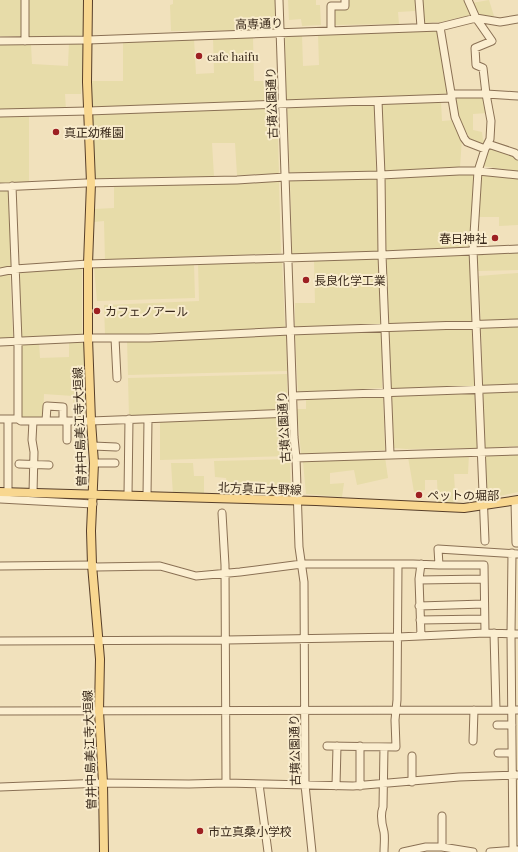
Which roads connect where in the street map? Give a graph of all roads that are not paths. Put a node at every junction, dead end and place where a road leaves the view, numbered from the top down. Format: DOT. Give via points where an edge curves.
graph roads {
  1 [pos="25,0"];
  2 [pos="88,0"];
  3 [pos="279,0"];
  4 [pos="345,0"];
  5 [pos="419,0"];
  6 [pos="468,0"];
  7 [pos="476,18"];
  8 [pos="518,19"];
  9 [pos="440,27"];
  10 [pos="421,28"];
  11 [pos="331,30"];
  12 [pos="280,33"];
  13 [pos="88,40"];
  14 [pos="0,41"];
  15 [pos="25,41"];
  16 [pos="486,94"];
  17 [pos="452,96"];
  18 [pos="518,96"];
  19 [pos="378,101"];
  20 [pos="282,104"];
  21 [pos="88,111"];
  22 [pos="0,113"];
  23 [pos="486,146"];
  24 [pos="518,156"];
  25 [pos="478,171"];
  26 [pos="518,175"];
  27 [pos="381,176"];
  28 [pos="285,178"];
  29 [pos="91,183"];
  30 [pos="12,186"];
  31 [pos="0,187"];
  32 [pos="518,249"];
  33 [pos="473,250"];
  34 [pos="382,255"];
  35 [pos="288,257"];
  36 [pos="88,264"];
  37 [pos="15,269"];
  38 [pos="0,272"];
  39 [pos="518,323"];
  40 [pos="477,324"];
  41 [pos="386,328"];
  42 [pos="290,331"];
  43 [pos="88,338"];
  44 [pos="115,338"];
  45 [pos="18,341"];
  46 [pos="0,342"];
  47 [pos="117,378"];
  48 [pos="518,388"];
  49 [pos="479,389"];
  50 [pos="388,392"];
  51 [pos="293,396"];
  52 [pos="293,413"];
  53 [pos="0,419"];
  54 [pos="8,419"];
  55 [pos="18,419"];
  56 [pos="148,419"];
  57 [pos="129,420"];
  58 [pos="33,421"];
  59 [pos="46,421"];
  60 [pos="65,421"];
  61 [pos="91,421"];
  62 [pos="67,440"];
  63 [pos="93,446"];
  64 [pos="116,447"];
  65 [pos="518,450"];
  66 [pos="482,452"];
  67 [pos="390,454"];
  68 [pos="296,458"];
  69 [pos="115,462"];
  70 [pos="94,463"];
  71 [pos="19,464"];
  72 [pos="34,464"];
  73 [pos="49,465"];
  74 [pos="4,492"];
  75 [pos="33,493"];
  76 [pos="94,494"];
  77 [pos="128,495"];
  78 [pos="147,496"];
  79 [pos="0,499"];
  80 [pos="298,501"];
  81 [pos="516,501"];
  82 [pos="93,504"];
  83 [pos="484,506"];
  84 [pos="222,513"];
  85 [pos="485,540"];
  86 [pos="518,543"];
  87 [pos="515,554"];
  88 [pos="302,564"];
  89 [pos="398,564"];
  90 [pos="421,564"];
  91 [pos="92,565"];
  92 [pos="439,565"];
  93 [pos="0,566"];
  94 [pos="225,574"];
  95 [pos="419,580"];
  96 [pos="484,580"];
  97 [pos="484,604"];
  98 [pos="419,606"];
  99 [pos="484,619"];
  100 [pos="420,620"];
  101 [pos="484,633"];
  102 [pos="494,634"];
  103 [pos="515,634"];
  104 [pos="421,636"];
  105 [pos="398,637"];
  106 [pos="305,638"];
  107 [pos="0,640"];
  108 [pos="99,640"];
  109 [pos="226,640"];
  110 [pos="474,710"];
  111 [pos="496,710"];
  112 [pos="515,710"];
  113 [pos="0,711"];
  114 [pos="99,711"];
  115 [pos="226,711"];
  116 [pos="305,711"];
  117 [pos="397,711"];
  118 [pos="497,725"];
  119 [pos="512,725"];
  120 [pos="472,741"];
  121 [pos="327,746"];
  122 [pos="337,746"];
  123 [pos="360,746"];
  124 [pos="384,747"];
  125 [pos="498,753"];
  126 [pos="512,753"];
  127 [pos="412,756"];
  128 [pos="515,775"];
  129 [pos="412,782"];
  130 [pos="103,783"];
  131 [pos="226,783"];
  132 [pos="259,784"];
  133 [pos="384,784"];
  134 [pos="305,785"];
  135 [pos="336,786"];
  136 [pos="360,786"];
  137 [pos="0,787"];
  138 [pos="442,816"];
  139 [pos="440,849"];
  140 [pos="515,850"];
  141 [pos="104,852"];
  142 [pos="268,852"];
  143 [pos="312,852"];
  144 [pos="384,852"];
  145 [pos="403,852"];
  146 [pos="473,852"];
  147 [pos="490,852"];
  1 -- 15 [label="street"];
  2 -- 13 [label="main road, 曽井中島美江寺大垣線"];
  3 -- 12 [label="street, 古墳公園通り"];
  4 -- 11 [label="street" via="345,6 331,6"];
  5 -- 10 [label="street"];
  6 -- 7 [label="street"];
  7 -- 8 [label="street, 高専通り" via="500,22"];
  7 -- 9 [label="street, 高専通り"];
  7 -- 16 [label="street" via="492,41 475,48 476,65 483,68"];
  9 -- 10 [label="street, 高専通り"];
  9 -- 17 [label="street"];
  10 -- 11 [label="street, 高専通り"];
  11 -- 12 [label="street, 高専通り"];
  12 -- 13 [label="street, 高専通り"];
  12 -- 20 [label="street, 古墳公園通り"];
  13 -- 15 [label="street, 高専通り"];
  13 -- 21 [label="main road, 曽井中島美江寺大垣線"];
  14 -- 15 [label="street, 高専通り"];
  16 -- 17 [label="street"];
  16 -- 18 [label="street"];
  16 -- 23 [label="street" via="491,120 490,139"];
  17 -- 19 [label="street"];
  17 -- 23 [label="street" via="455,117 464,138 468,142"];
  19 -- 20 [label="street"];
  19 -- 27 [label="street"];
  20 -- 21 [label="street"];
  20 -- 28 [label="street, 古墳公園通り"];
  21 -- 22 [label="street"];
  21 -- 29 [label="main road, 曽井中島美江寺大垣線"];
  23 -- 24 [label="street"];
  23 -- 25 [label="street"];
  25 -- 26 [label="street"];
  25 -- 27 [label="street"];
  25 -- 33 [label="street"];
  27 -- 28 [label="street"];
  27 -- 34 [label="street"];
  28 -- 29 [label="street"];
  28 -- 35 [label="street, 古墳公園通り"];
  29 -- 30 [label="street"];
  29 -- 36 [label="main road, 曽井中島美江寺大垣線"];
  30 -- 31 [label="street"];
  30 -- 37 [label="street"];
  32 -- 33 [label="street"];
  33 -- 34 [label="street"];
  33 -- 40 [label="street"];
  34 -- 35 [label="street"];
  34 -- 41 [label="street"];
  35 -- 36 [label="street"];
  35 -- 42 [label="street, 古墳公園通り"];
  36 -- 37 [label="street"];
  36 -- 43 [label="main road, 曽井中島美江寺大垣線"];
  37 -- 38 [label="street"];
  37 -- 45 [label="street"];
  39 -- 40 [label="street"];
  40 -- 41 [label="street"];
  40 -- 49 [label="street"];
  41 -- 42 [label="street"];
  41 -- 50 [label="street"];
  42 -- 44 [label="street"];
  42 -- 51 [label="street, 古墳公園通り"];
  43 -- 44 [label="street"];
  43 -- 45 [label="street"];
  43 -- 61 [label="main road, 曽井中島美江寺大垣線"];
  44 -- 47 [label="street"];
  45 -- 46 [label="street"];
  45 -- 55 [label="street"];
  48 -- 49 [label="street"];
  49 -- 50 [label="street"];
  49 -- 66 [label="street"];
  50 -- 51 [label="street"];
  50 -- 67 [label="street"];
  51 -- 52 [label="street, 古墳公園通り"];
  52 -- 56 [label="street"];
  52 -- 68 [label="street, 古墳公園通り"];
  53 -- 54 [label="street"];
  54 -- 55 [label="street"];
  54 -- 74 [label="street"];
  55 -- 58 [label="street"];
  56 -- 57 [label="street"];
  56 -- 78 [label="street"];
  57 -- 61 [label="street"];
  57 -- 77 [label="street"];
  58 -- 59 [label="street"];
  58 -- 72 [label="street"];
  59 -- 60 [label="street"];
  59 -- 60 [label="street" via="47,406 63,407"];
  60 -- 61 [label="street"];
  60 -- 62 [label="street"];
  61 -- 63 [label="main road, 曽井中島美江寺大垣線"];
  63 -- 64 [label="street"];
  63 -- 70 [label="main road, 曽井中島美江寺大垣線"];
  65 -- 66 [label="street"];
  66 -- 67 [label="street"];
  66 -- 83 [label="street"];
  67 -- 68 [label="street"];
  68 -- 80 [label="street, 古墳公園通り"];
  69 -- 70 [label="street"];
  70 -- 76 [label="main road, 曽井中島美江寺大垣線"];
  71 -- 72 [label="street"];
  72 -- 73 [label="street"];
  72 -- 75 [label="street"];
  74 -- 75 [label="main road, 北方真正大野線"];
  75 -- 76 [label="main road, 北方真正大野線"];
  76 -- 77 [label="main road, 北方真正大野線"];
  76 -- 82 [label="main road, 曽井中島美江寺大垣線"];
  77 -- 78 [label="main road, 北方真正大野線"];
  78 -- 80 [label="main road, 北方真正大野線"];
  79 -- 82 [label="street"];
  80 -- 83 [label="main road, 北方真正大野線"];
  80 -- 88 [label="street, 古墳公園通り"];
  81 -- 83 [label="main road, 北方真正大野線"];
  81 -- 86 [label="street"];
  82 -- 91 [label="main road, 曽井中島美江寺大垣線"];
  83 -- 85 [label="street"];
  84 -- 94 [label="street"];
  87 -- 92 [label="street" via="438,549"];
  87 -- 103 [label="street"];
  88 -- 89 [label="street"];
  88 -- 94 [label="street"];
  88 -- 106 [label="street, 古墳公園通り"];
  89 -- 90 [label="street"];
  89 -- 105 [label="street"];
  90 -- 92 [label="street"];
  90 -- 95 [label="street"];
  91 -- 93 [label="street"];
  91 -- 94 [label="street" via="160,566 196,576"];
  91 -- 108 [label="main road, 曽井中島美江寺大垣線"];
  92 -- 96 [label="street" via="484,565"];
  94 -- 109 [label="street"];
  95 -- 96 [label="street"];
  95 -- 98 [label="street"];
  96 -- 97 [label="street"];
  97 -- 98 [label="street"];
  97 -- 99 [label="street"];
  98 -- 100 [label="street"];
  99 -- 100 [label="street"];
  99 -- 101 [label="street"];
  100 -- 104 [label="street"];
  101 -- 102 [label="street"];
  101 -- 104 [label="street"];
  102 -- 103 [label="street"];
  102 -- 111 [label="street"];
  103 -- 112 [label="street"];
  104 -- 105 [label="street"];
  105 -- 106 [label="street"];
  105 -- 117 [label="street"];
  106 -- 109 [label="street"];
  106 -- 116 [label="street, 古墳公園通り"];
  107 -- 108 [label="street"];
  108 -- 109 [label="street"];
  108 -- 114 [label="main road, 曽井中島美江寺大垣線"];
  109 -- 115 [label="street"];
  110 -- 111 [label="street"];
  110 -- 117 [label="street"];
  110 -- 120 [label="street"];
  111 -- 112 [label="street"];
  112 -- 119 [label="street"];
  113 -- 114 [label="street"];
  114 -- 115 [label="street"];
  114 -- 130 [label="main road, 曽井中島美江寺大垣線"];
  115 -- 116 [label="street"];
  115 -- 131 [label="street"];
  116 -- 117 [label="street"];
  116 -- 134 [label="street, 古墳公園通り"];
  117 -- 124 [label="street" via="396,747"];
  118 -- 119 [label="street"];
  119 -- 126 [label="street"];
  121 -- 122 [label="street"];
  122 -- 123 [label="street"];
  122 -- 135 [label="street"];
  123 -- 124 [label="street"];
  123 -- 136 [label="street"];
  124 -- 133 [label="street"];
  125 -- 126 [label="street"];
  126 -- 128 [label="street"];
  127 -- 129 [label="street"];
  128 -- 129 [label="street"];
  128 -- 140 [label="street"];
  129 -- 133 [label="street"];
  130 -- 131 [label="street"];
  130 -- 137 [label="street"];
  130 -- 141 [label="main road, 曽井中島美江寺大垣線"];
  131 -- 132 [label="street"];
  132 -- 134 [label="street"];
  132 -- 142 [label="street"];
  133 -- 136 [label="street"];
  133 -- 144 [label="street"];
  134 -- 135 [label="street"];
  134 -- 143 [label="street, 古墳公園通り"];
  135 -- 136 [label="street"];
  138 -- 139 [label="street"];
  139 -- 145 [label="street" via="426,847"];
  139 -- 146 [label="street"];
  140 -- 147 [label="street"];
}
